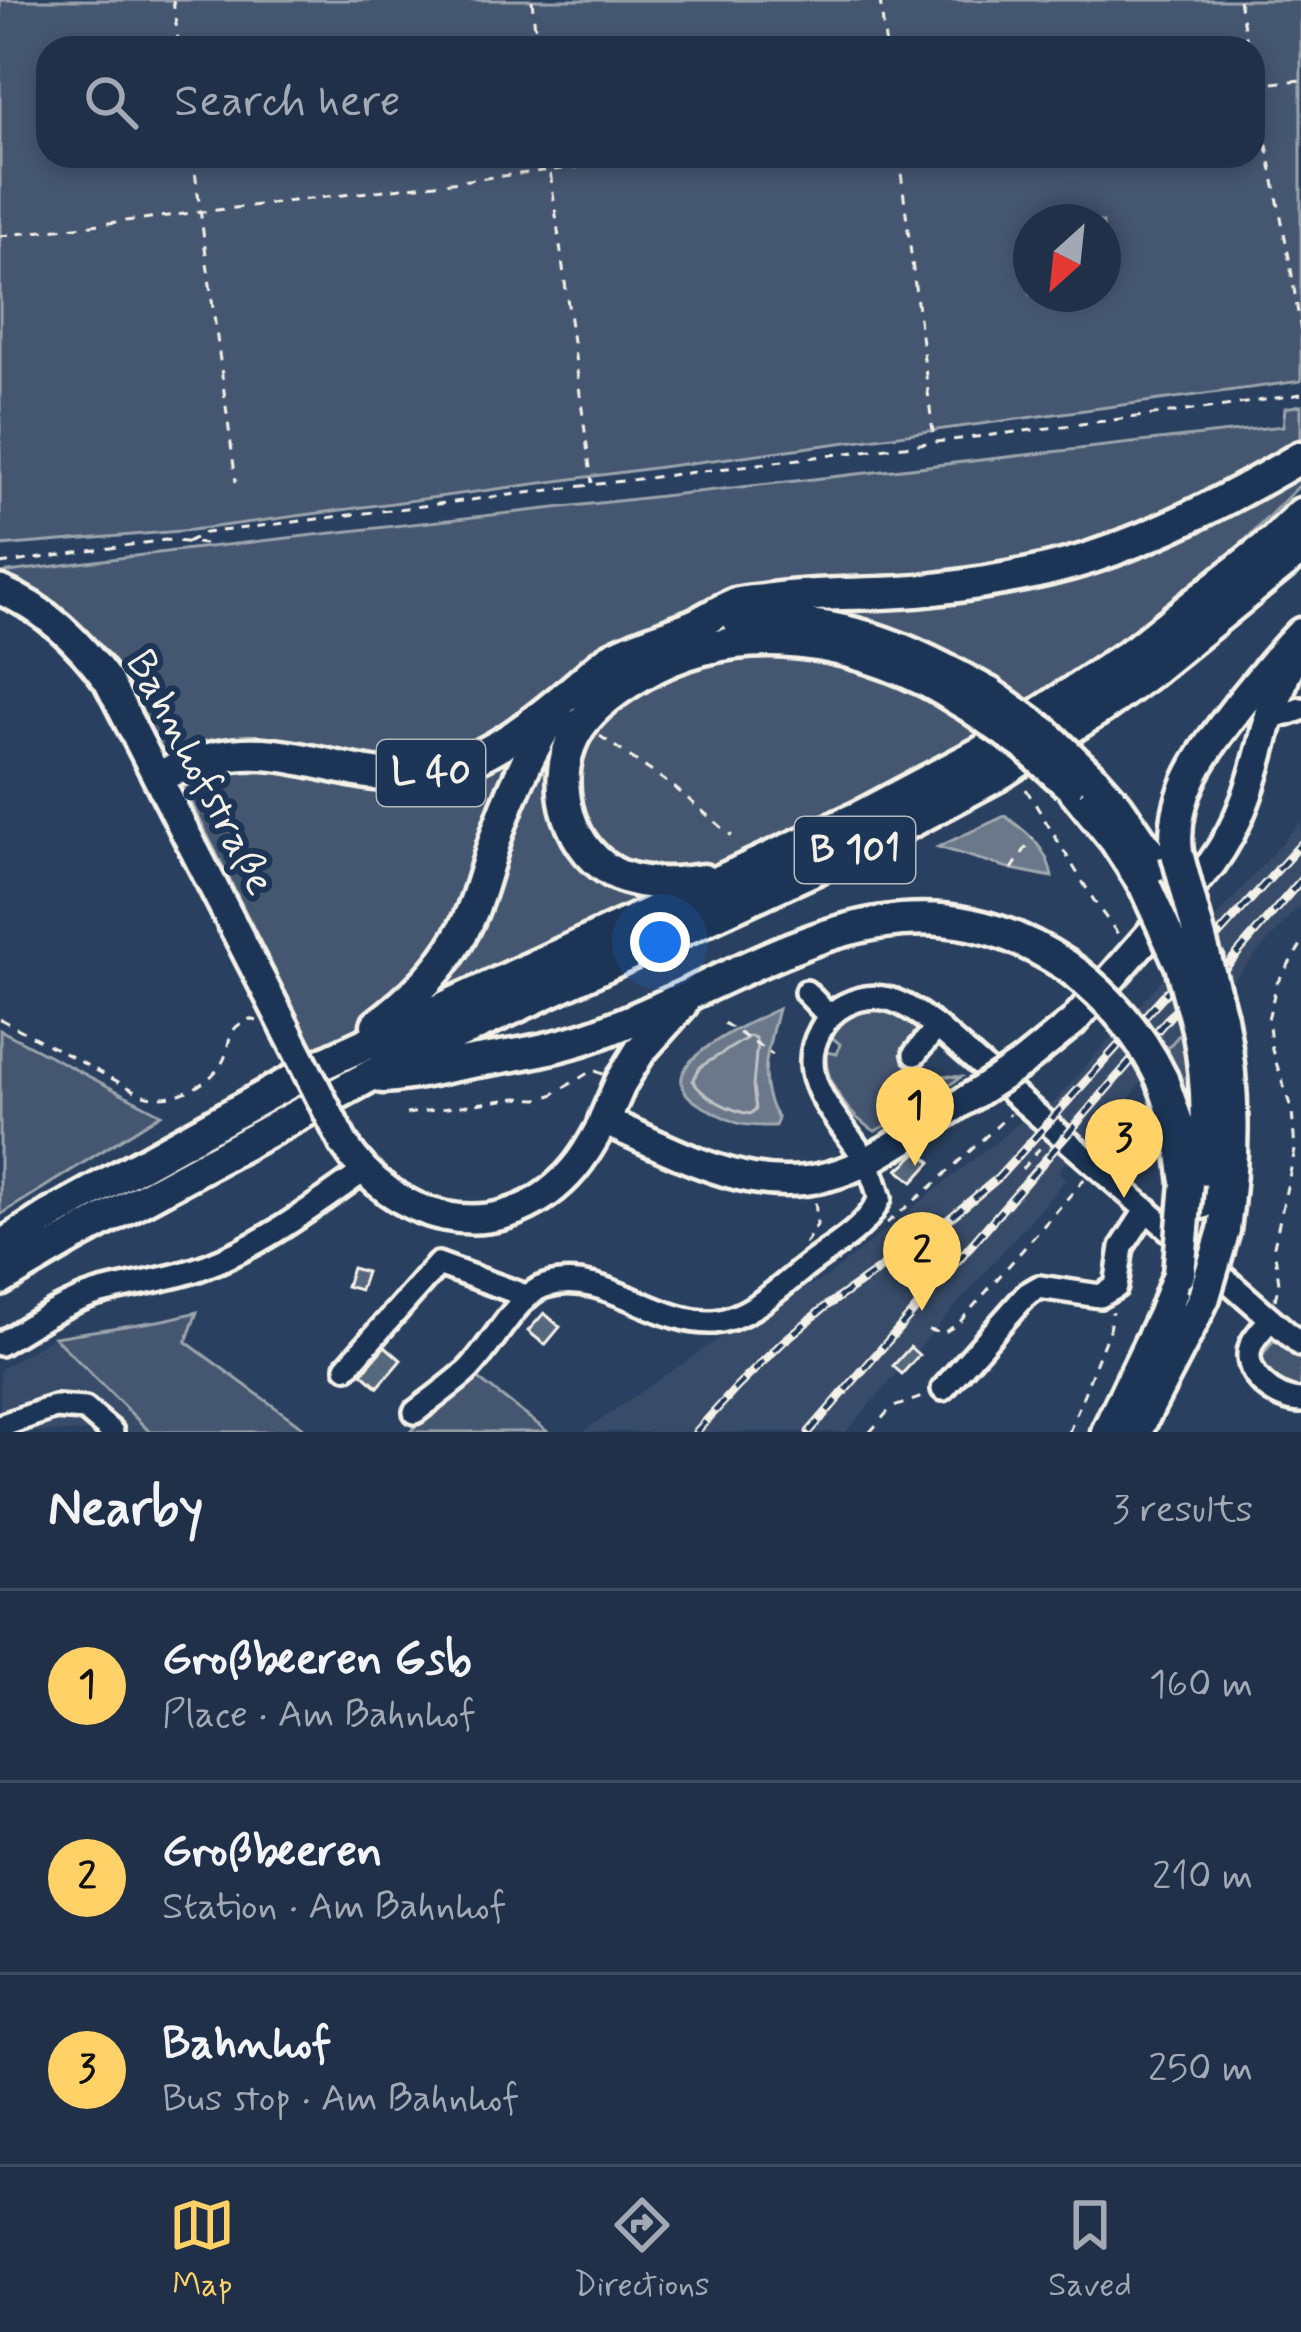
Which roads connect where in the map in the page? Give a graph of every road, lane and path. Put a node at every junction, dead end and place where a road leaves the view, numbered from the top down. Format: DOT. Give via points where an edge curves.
graph roads {
  1 [pos="173,0"];
  2 [pos="532,0"];
  3 [pos="880,0"];
  4 [pos="1239,0"];
  5 [pos="178,36"];
  6 [pos="536,36"];
  7 [pos="884,36"];
  8 [pos="1246,36"];
  9 [pos="1301,80"];
  10 [pos="1265,84"];
  11 [pos="1265,139"];
  12 [pos="195,168"];
  13 [pos="549,168"];
  14 [pos="573,168"];
  15 [pos="900,168"];
  16 [pos="549,171"];
  17 [pos="201,213"];
  18 [pos="0,236"];
  19 [pos="1301,332"];
  20 [pos="1301,394"];
  21 [pos="934,442"];
  22 [pos="1301,457"];
  23 [pos="236,482"];
  24 [pos="592,485"];
  25 [pos="1301,514"];
  26 [pos="187,542"];
  27 [pos="206,544"];
  28 [pos="1301,548"];
  29 [pos="0,564"];
  30 [pos="0,590"];
  31 [pos="692,626"];
  32 [pos="1301,638"];
  33 [pos="563,698"];
  34 [pos="979,699"];
  35 [pos="1301,709"];
  36 [pos="1270,715"];
  37 [pos="583,724"];
  38 [pos="159,776"];
  39 [pos="1026,789"];
  40 [pos="732,836"];
  41 [pos="1033,837"];
  42 [pos="1012,869"];
  43 [pos="1161,870"];
  44 [pos="732,876"];
  45 [pos="1301,945"];
  46 [pos="1134,952"];
  47 [pos="806,992"];
  48 [pos="685,998"];
  49 [pos="829,1016"];
  50 [pos="0,1019"];
  51 [pos="724,1023"];
  52 [pos="1210,1023"];
  53 [pos="274,1026"];
  54 [pos="937,1028"];
  55 [pos="815,1040"];
  56 [pos="840,1047"];
  57 [pos="914,1054"];
  58 [pos="773,1055"];
  59 [pos="328,1061"];
  60 [pos="600,1072"];
  61 [pos="365,1079"];
  62 [pos="1017,1107"];
  63 [pos="406,1114"];
  64 [pos="604,1121"];
  65 [pos="1051,1136"];
  66 [pos="866,1162"];
  67 [pos="1022,1169"];
  68 [pos="364,1171"];
  69 [pos="1091,1172"];
  70 [pos="1195,1193"];
  71 [pos="814,1195"];
  72 [pos="1147,1209"];
  73 [pos="879,1229"];
  74 [pos="0,1247"];
  75 [pos="808,1266"];
  76 [pos="0,1280"];
  77 [pos="1115,1286"];
  78 [pos="526,1296"];
  79 [pos="1270,1319"];
  80 [pos="928,1330"];
  81 [pos="0,1344"];
  82 [pos="1301,1345"];
  83 [pos="347,1367"];
  84 [pos="943,1389"];
  85 [pos="1301,1401"];
  86 [pos="415,1412"];
  87 [pos="0,1426"];
  88 [pos="112,1432"];
  89 [pos="870,1432"];
  90 [pos="1069,1432"];
  91 [pos="1107,1432"];
  92 [pos="1136,1432"];
  1 -- 5 [label="path"];
  2 -- 6 [label="path"];
  3 -- 7 [label="path"];
  4 -- 8 [label="path"];
  9 -- 10 [label="path"];
  11 -- 19 [label="path"];
  12 -- 17 [label="path"];
  13 -- 16 [label="path"];
  14 -- 16 [label="path"];
  15 -- 21 [label="path"];
  16 -- 17 [label="path"];
  16 -- 24 [label="path"];
  17 -- 18 [label="path"];
  17 -- 23 [label="path"];
  20 -- 21 [label="path"];
  21 -- 24 [label="path"];
  22 -- 31 [label="highway" via="1236,495 1086,559 1001,580 736,604"];
  24 -- 26 [label="path" via="205,533"];
  25 -- 44 [label="highway, B 101" via="1136,650 982,752"];
  26 -- 27 [label="path"];
  26 -- 29 [label="path"];
  28 -- 61 [label="highway, B 101" via="1150,672 998,775 871,843"];
  30 -- 38 [label="main road, Bahnhofstraße" via="36,608 92,659"];
  31 -- 33 [label="highway, L 40" via="607,661"];
  31 -- 34 [label="highway, L 40" via="791,620 838,627 931,660"];
  32 -- 36 [label="highway"];
  32 -- 43 [label="highway" via="1198,762"];
  33 -- 38 [label="highway, L 40" via="486,753 436,772 385,777 258,753"];
  33 -- 59 [label="highway" via="525,763 457,942 400,1008"];
  34 -- 37 [label="highway" via="870,659 746,640 658,664"];
  34 -- 43 [label="highway, L 40, bridge" via="1045,733 1084,786 1136,831"];
  35 -- 36 [label="street"];
  36 -- 46 [label="main road" via="1237,826"];
  37 -- 40 [label="path"];
  37 -- 44 [label="highway" via="563,791 570,823 592,856 650,883"];
  38 -- 53 [label="main road, Bahnhofstraße"];
  39 -- 46 [label="path"];
  41 -- 42 [label="path"];
  43 -- 52 [label="highway, bridge" via="1181,965"];
  43 -- 52 [label="highway, bridge" via="1195,924"];
  44 -- 59 [label="highway, B 101"];
  45 -- 79 [label="path" via="1277,983 1268,1018 1295,1150 1274,1246 1280,1283"];
  46 -- 66 [label="main road, bridge" via="1073,1022 1021,1064"];
  47 -- 49 [label="street"];
  48 -- 61 [label="highway" via="544,1051"];
  48 -- 64 [label="highway" via="640,1051"];
  48 -- 70 [label="highway, bridge" via="824,934 874,921 951,921 1000,933 1067,966 1120,1013 1162,1079"];
  49 -- 54 [label="street" via="863,997 886,996"];
  49 -- 55 [label="street"];
  50 -- 53 [label="path" via="159,1099 218,1069 237,1024"];
  51 -- 58 [label="path"];
  52 -- 70 [label="highway" via="1208,1114"];
  52 -- 92 [label="highway, bridge" via="1230,1063 1234,1126 1223,1230 1204,1297"];
  53 -- 68 [label="main road, Bahnhofstraße, bridge"];
  54 -- 57 [label="street"];
  54 -- 72 [label="street"];
  55 -- 56 [label="street"];
  55 -- 66 [label="street" via="811,1064 820,1095"];
  59 -- 74 [label="highway, B 101"];
  60 -- 63 [label="path" via="538,1099"];
  61 -- 76 [label="highway, B 101"];
  62 -- 73 [label="path"];
  64 -- 66 [label="main road" via="762,1182 815,1181"];
  64 -- 68 [label="main road, Bahnhofstraße" via="562,1182 500,1215 430,1213"];
  65 -- 67 [label="path"];
  66 -- 75 [label="street" via="880,1198 874,1211"];
  68 -- 81 [label="street" via="223,1259 84,1298"];
  69 -- 80 [label="path" via="948,1334"];
  70 -- 91 [label="highway, bridge" via="1179,1274"];
  71 -- 75 [label="path" via="817,1225 801,1250"];
  72 -- 77 [label="street" via="1122,1247"];
  72 -- 79 [label="street"];
  75 -- 78 [label="street" via="740,1314 715,1322 582,1285 554,1284"];
  77 -- 84 [label="street" via="1100,1296 1039,1287 1027,1294"];
  77 -- 90 [label="path" via="1109,1330"];
  78 -- 83 [label="street" via="438,1264"];
  78 -- 86 [label="street" via="468,1371"];
  79 -- 82 [label="street"];
  79 -- 85 [label="street" via="1252,1344 1250,1368 1280,1397"];
  84 -- 89 [label="path" via="891,1408"];
  87 -- 88 [label="street" via="55,1407 86,1409"];
}
